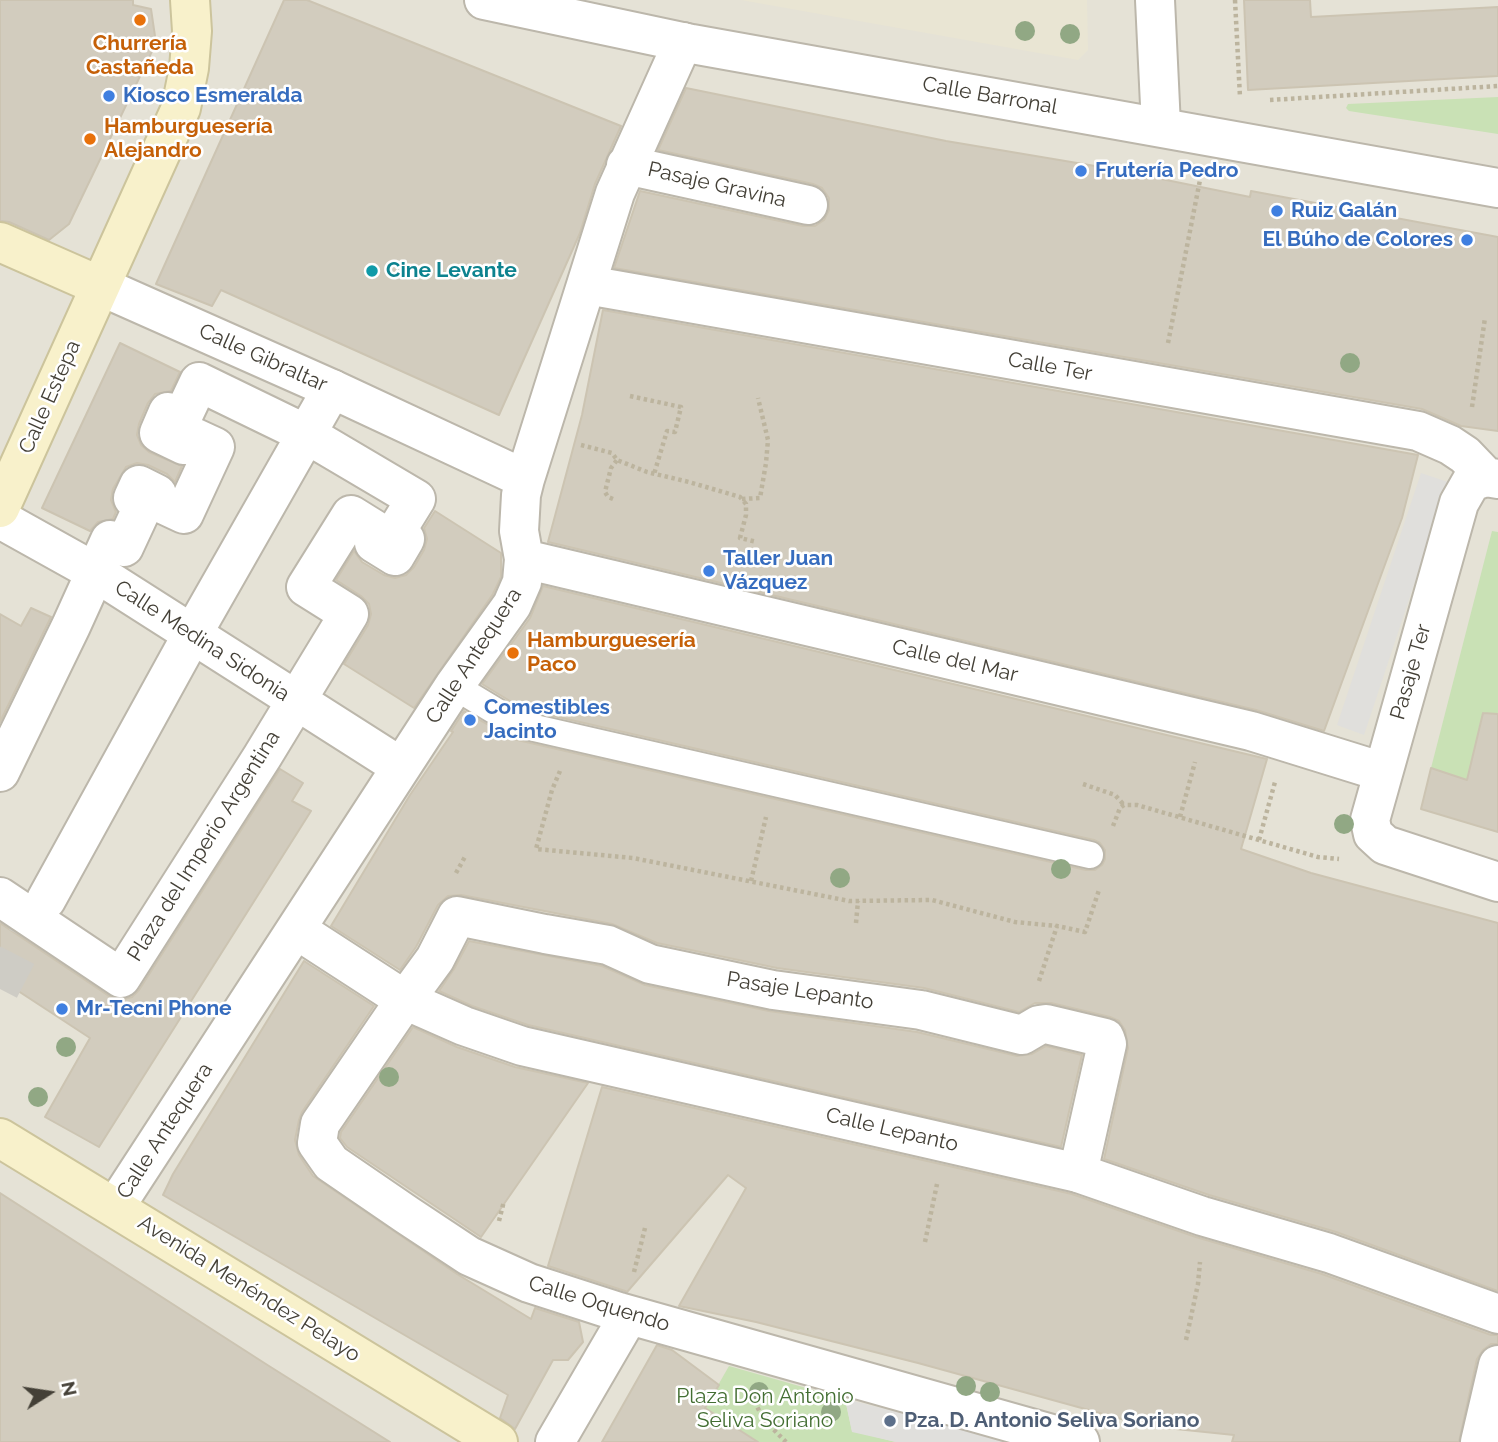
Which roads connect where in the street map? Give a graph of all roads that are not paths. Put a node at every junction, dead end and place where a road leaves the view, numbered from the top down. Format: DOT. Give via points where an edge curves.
graph roads {
  1 [pos="190,0"];
  2 [pos="484,0"];
  3 [pos="1155,0"];
  4 [pos="683,42"];
  5 [pos="1161,126"];
  6 [pos="626,165"];
  7 [pos="1498,188"];
  8 [pos="808,205"];
  9 [pos="0,242"];
  10 [pos="587,285"];
  11 [pos="100,286"];
  12 [pos="332,389"];
  13 [pos="306,434"];
  14 [pos="1492,478"];
  15 [pos="525,479"];
  16 [pos="0,508"];
  17 [pos="0,519"];
  18 [pos="524,559"];
  19 [pos="95,572"];
  20 [pos="193,633"];
  21 [pos="454,686"];
  22 [pos="295,700"];
  23 [pos="401,767"];
  24 [pos="0,772"];
  25 [pos="1383,772"];
  26 [pos="1097,853"];
  27 [pos="1498,883"];
  28 [pos="0,897"];
  29 [pos="46,900"];
  30 [pos="297,930"];
  31 [pos="405,999"];
  32 [pos="0,1138"];
  33 [pos="1078,1173"];
  34 [pos="115,1207"];
  35 [pos="1498,1314"];
  36 [pos="629,1315"];
  37 [pos="1498,1364"];
  38 [pos="498,1442"];
  39 [pos="555,1442"];
  40 [pos="1080,1442"];
  41 [pos="1480,1442"];
  1 -- 11 [label="main road, Calle Estepa" via="189,68 181,108"];
  2 -- 4 [label="street, Calle Barronal"];
  3 -- 5 [label="street"];
  4 -- 5 [label="street, Calle Barronal"];
  4 -- 6 [label="street, Calle Antequera"];
  5 -- 7 [label="street, Calle Barronal"];
  6 -- 8 [label="street, Pasaje Gravina"];
  6 -- 10 [label="street, Calle Antequera"];
  9 -- 11 [label="main road, Calle Gibraltar"];
  10 -- 14 [label="street, Calle Ter" via="1418,431 1450,445"];
  10 -- 15 [label="street, Calle Antequera"];
  11 -- 12 [label="street, Calle Gibraltar"];
  11 -- 16 [label="main road, Calle Estepa"];
  12 -- 13 [label="street"];
  12 -- 15 [label="street, Calle Gibraltar"];
  13 -- 19 [label="street, Plaza del Imperio Argentina" via="199,382 182,418 168,412 159,433 184,444 189,435 215,447 184,514 154,500 157,494 139,485 132,498 144,504 124,547 110,540"];
  13 -- 20 [label="street"];
  13 -- 22 [label="street, Plaza del Imperio Argentina" via="416,499 395,533 405,540 395,556 374,543 380,533 351,515 306,587 349,614"];
  14 -- 25 [label="street, Pasaje Ter" via="1471,482 1459,503"];
  15 -- 18 [label="street, Calle Antequera" via="519,531"];
  17 -- 19 [label="street, Calle Medina Sidonia"];
  18 -- 21 [label="street, Calle Antequera" via="522,582 512,605"];
  18 -- 25 [label="street, Calle del Mar" via="1206,720"];
  19 -- 20 [label="street, Calle Medina Sidonia"];
  19 -- 24 [label="street, Plaza del Imperio Argentina"];
  20 -- 22 [label="street, Calle Medina Sidonia"];
  20 -- 29 [label="street"];
  21 -- 23 [label="street, Calle Antequera"];
  21 -- 26 [label="lane" via="517,724"];
  22 -- 23 [label="street, Calle Medina Sidonia"];
  22 -- 28 [label="street, Plaza del Imperio Argentina" via="121,978"];
  23 -- 30 [label="street, Calle Antequera"];
  25 -- 27 [label="street, Pasaje Ter" via="1370,820 1373,834 1385,845"];
  30 -- 31 [label="street, Calle Lepanto"];
  30 -- 34 [label="street, Calle Antequera"];
  31 -- 33 [label="street, Calle Lepanto" via="522,1046"];
  31 -- 33 [label="street, Pasaje Lepanto" via="435,959 457,916 608,944 650,964 773,990 921,1010 1022,1035 1046,1024 1105,1038"];
  31 -- 36 [label="street, Calle Oquendo" via="320,1124 317,1143 331,1163 469,1256 529,1283"];
  32 -- 34 [label="main road, Avenida Menéndez Pelayo"];
  33 -- 35 [label="street, Calle Lepanto" via="1329,1253"];
  34 -- 38 [label="main road, Avenida Menéndez Pelayo"];
  36 -- 39 [label="street"];
  36 -- 40 [label="street, Calle Oquendo"];
  37 -- 41 [label="street"];
}
